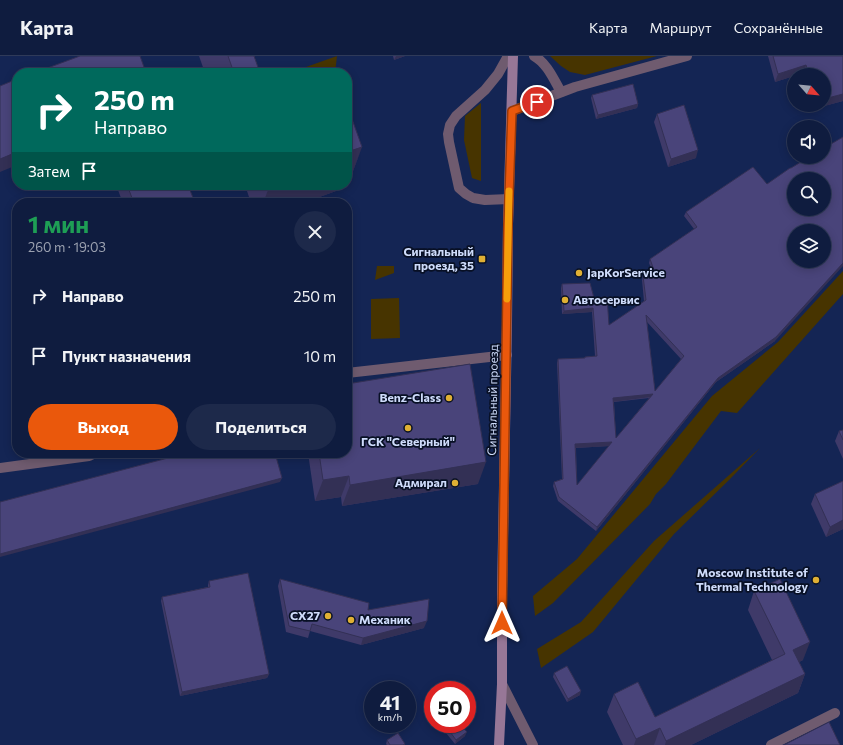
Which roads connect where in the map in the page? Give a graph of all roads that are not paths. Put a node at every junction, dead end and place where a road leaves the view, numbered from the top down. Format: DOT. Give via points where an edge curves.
graph roads {
  1 [pos="508,56"];
  2 [pos="513,56"];
  3 [pos="534,56"];
  4 [pos="687,56"];
  5 [pos="561,92"];
  6 [pos="512,111"];
  7 [pos="509,199"];
  8 [pos="506,355"];
  9 [pos="352,373"];
  10 [pos="74,458"];
  11 [pos="0,468"];
  12 [pos="502,684"];
  13 [pos="834,713"];
  14 [pos="499,745"];
  15 [pos="533,745"];
  16 [pos="771,745"];
  1 -- 7 [label="street" via="485,90 456,116 448,134 460,188 473,198"];
  2 -- 6 [label="main road, Сигнальный проезд"];
  3 -- 5 [label="street" via="545,66"];
  4 -- 5 [label="street"];
  5 -- 6 [label="street"];
  6 -- 7 [label="main road, Сигнальный проезд"];
  7 -- 8 [label="main road, Сигнальный проезд"];
  8 -- 9 [label="street"];
  8 -- 12 [label="main road, Сигнальный проезд"];
  10 -- 11 [label="street"];
  12 -- 14 [label="main road, Сигнальный проезд"];
  12 -- 15 [label="street"];
  13 -- 16 [label="street"];
}
